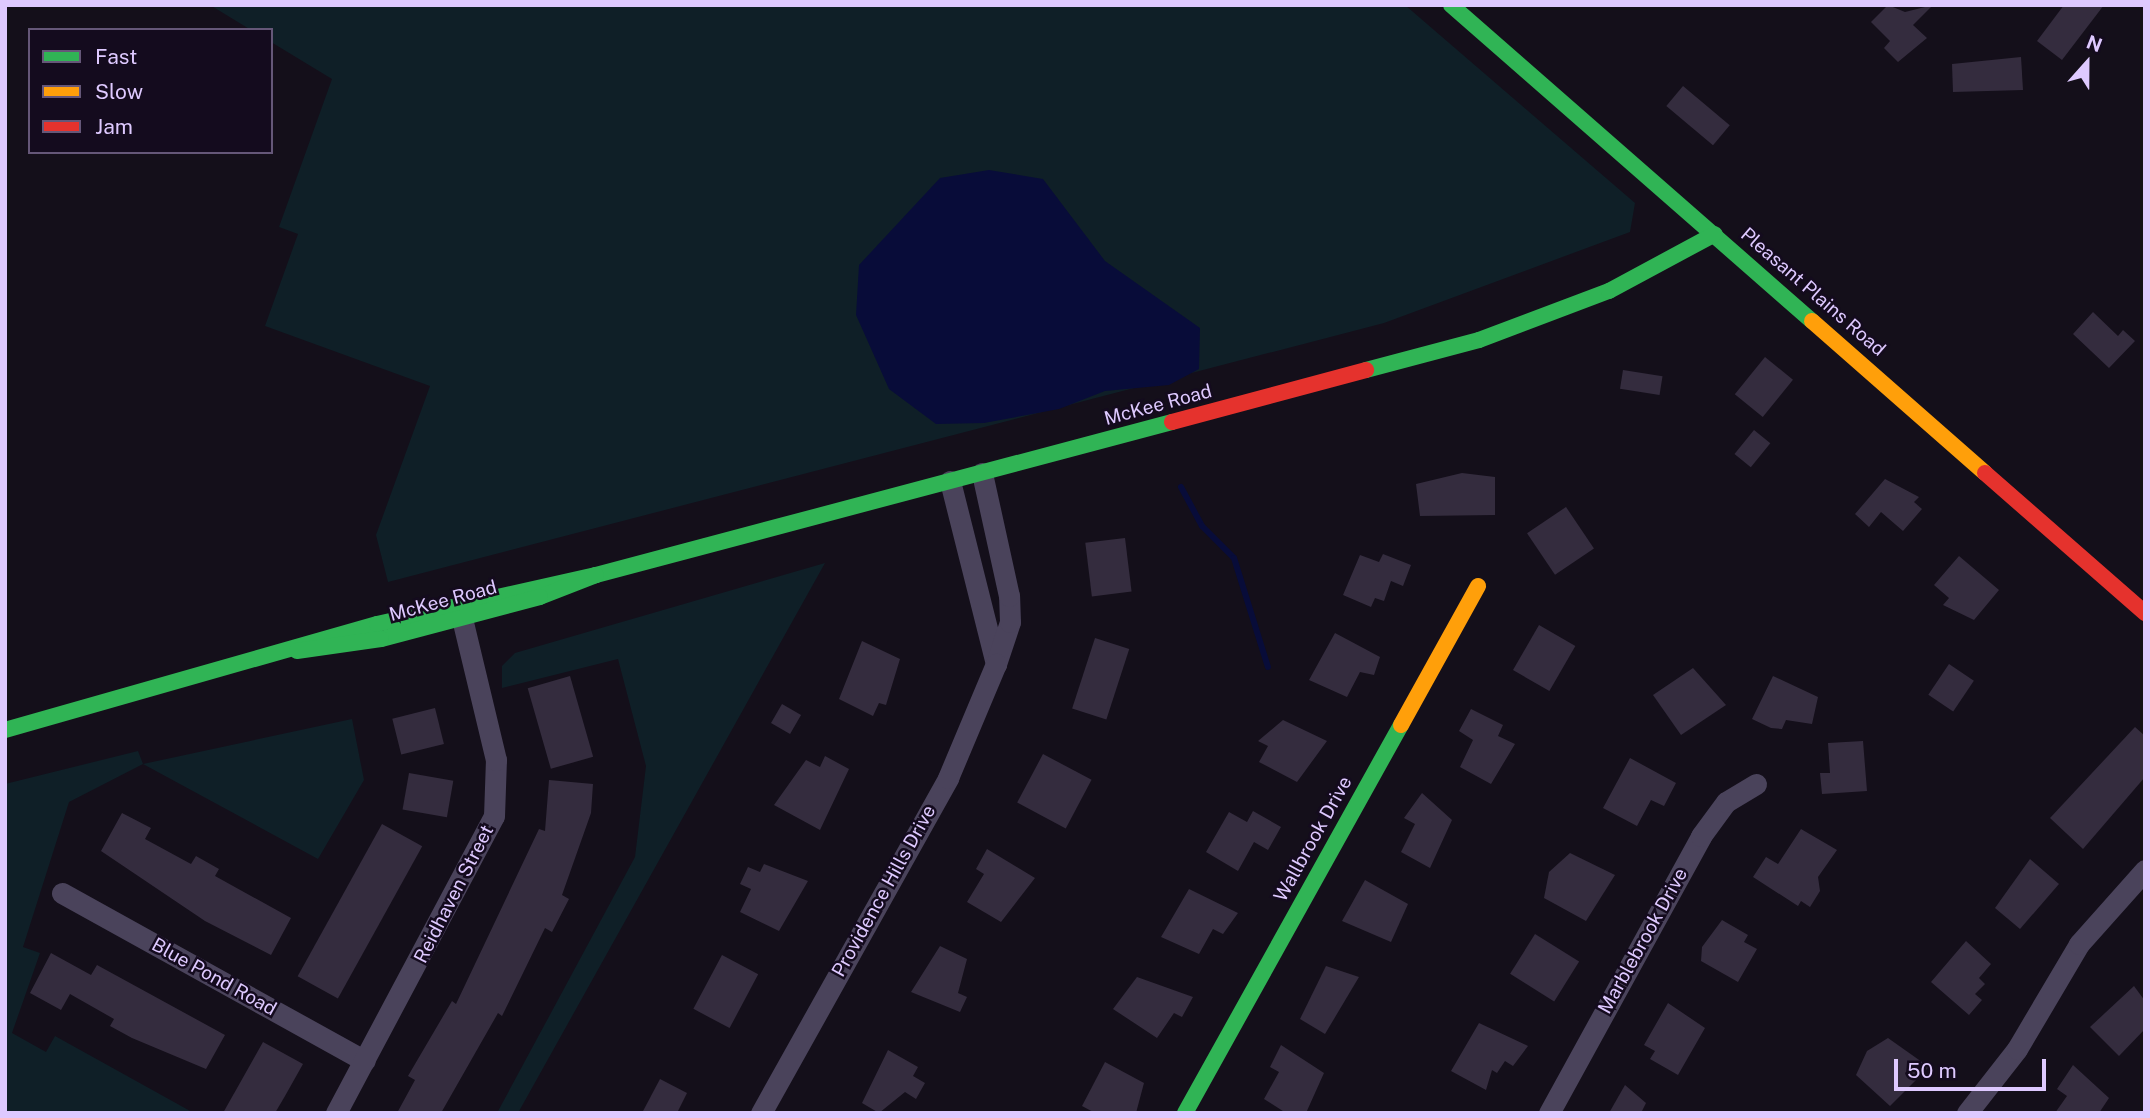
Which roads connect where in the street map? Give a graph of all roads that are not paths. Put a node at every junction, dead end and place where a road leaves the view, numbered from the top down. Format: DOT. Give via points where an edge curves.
graph roads {
  1 [pos="1455,7"];
  2 [pos="1716,234"];
  3 [pos="982,473"];
  4 [pos="950,481"];
  5 [pos="596,575"];
  6 [pos="1478,586"];
  7 [pos="2145,613"];
  8 [pos="462,618"];
  9 [pos="297,651"];
  10 [pos="996,664"];
  11 [pos="5,730"];
  12 [pos="1756,784"];
  13 [pos="2145,870"];
  14 [pos="62,893"];
  15 [pos="365,1061"];
  16 [pos="337,1113"];
  17 [pos="761,1113"];
  18 [pos="1185,1113"];
  19 [pos="1549,1113"];
  20 [pos="1966,1113"];
  1 -- 2 [label="street, Pleasant Plains Road"];
  2 -- 3 [label="street, McKee Road" via="1609,291 1479,340"];
  2 -- 7 [label="street, Pleasant Plains Road"];
  3 -- 4 [label="street, McKee Road"];
  3 -- 10 [label="street, Providence Hills Drive" via="1009,596 1010,622"];
  4 -- 5 [label="street, McKee Road"];
  4 -- 10 [label="street"];
  5 -- 8 [label="street, McKee Road"];
  5 -- 9 [label="street, McKee Road" via="521,587"];
  6 -- 18 [label="street, Wallbrook Drive"];
  8 -- 9 [label="street, McKee Road"];
  8 -- 15 [label="street, Reidhaven Street" via="496,760 494,816"];
  9 -- 11 [label="street, McKee Road"];
  10 -- 17 [label="street, Providence Hills Drive" via="948,778"];
  12 -- 19 [label="street, Marblebrook Drive" via="1726,802 1701,836"];
  13 -- 20 [label="street" via="2079,944 2017,1049"];
  14 -- 15 [label="street, Blue Pond Road"];
  15 -- 16 [label="street, Reidhaven Street"];
}
